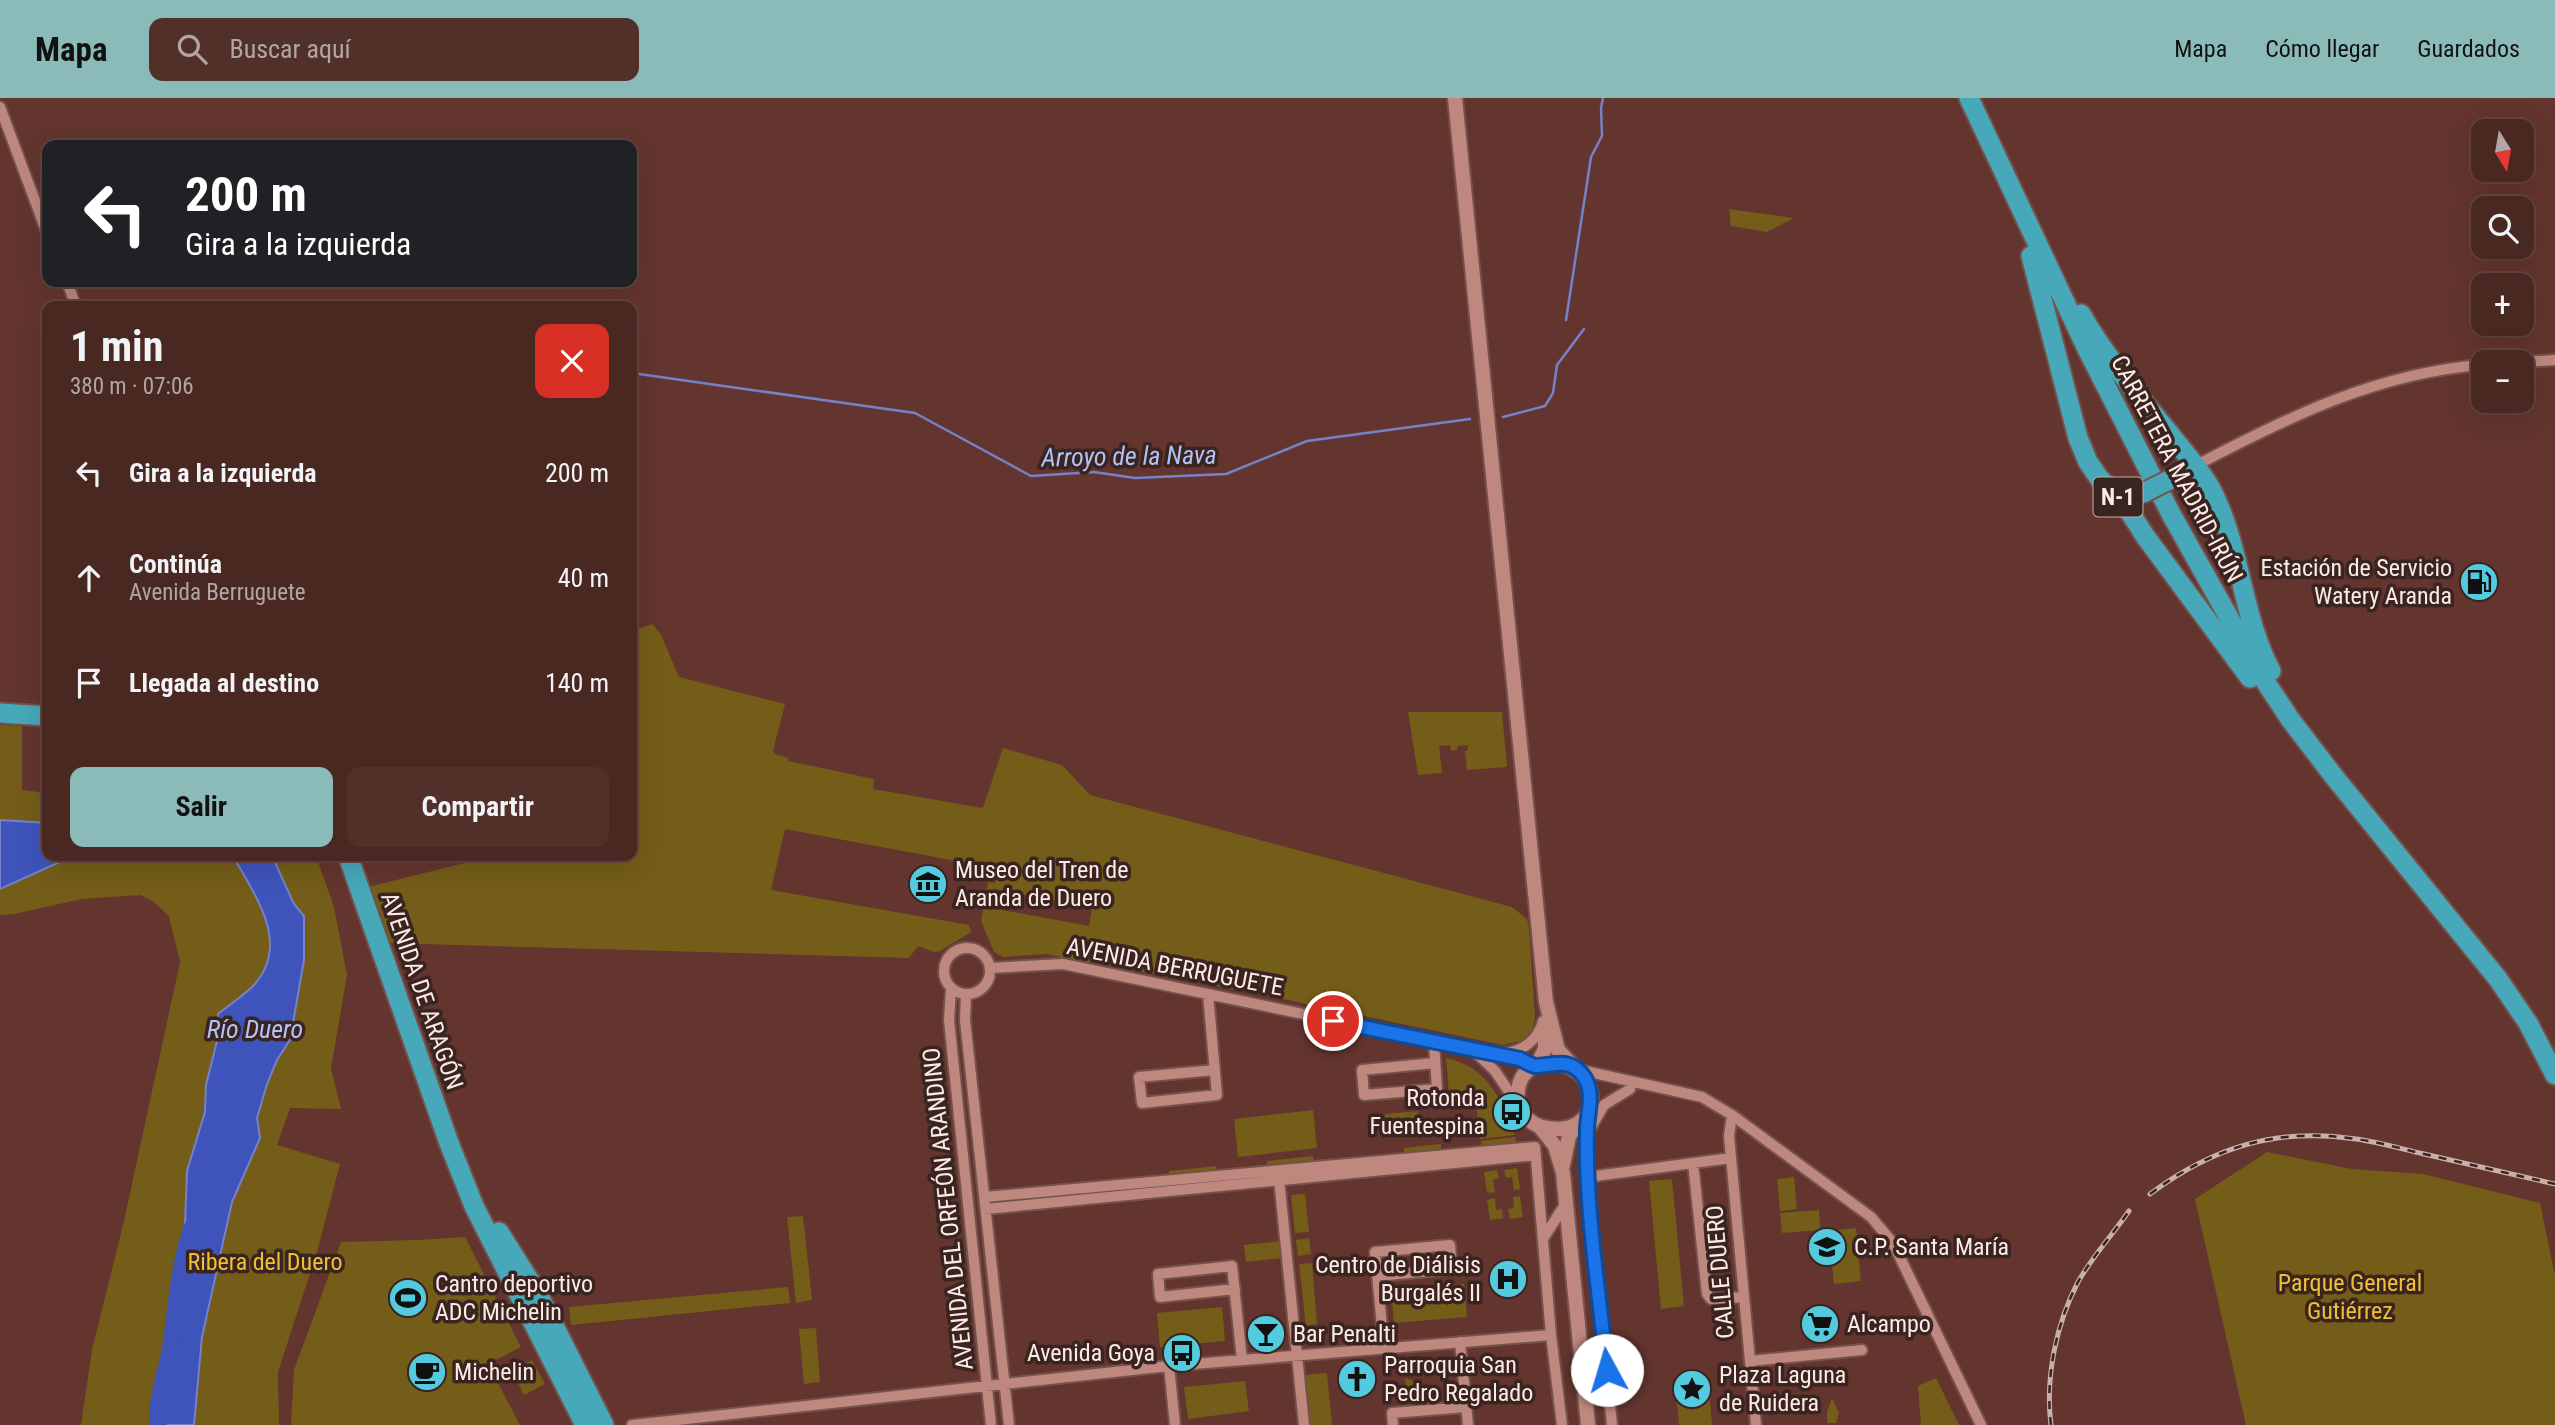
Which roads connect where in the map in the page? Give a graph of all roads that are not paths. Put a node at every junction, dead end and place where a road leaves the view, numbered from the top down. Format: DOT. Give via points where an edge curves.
graph roads {
  1 [pos="1455,98"];
  2 [pos="1969,98"];
  3 [pos="0,107"];
  4 [pos="2002,169"];
  5 [pos="2013,194"];
  6 [pos="42,220"];
  7 [pos="2555,360"];
  8 [pos="2534,361"];
  9 [pos="2471,367"];
  10 [pos="2195,466"];
  11 [pos="2132,498"];
  12 [pos="0,713"];
  13 [pos="42,716"];
  14 [pos="2332,774"];
  15 [pos="350,861"];
  16 [pos="990,968"];
  17 [pos="951,989"];
  18 [pos="966,994"];
  19 [pos="1208,995"];
  20 [pos="1546,1007"];
  21 [pos="1434,1042"];
  22 [pos="1474,1051"];
  23 [pos="1494,1054"];
  24 [pos="1435,1063"];
  25 [pos="1536,1065"];
  26 [pos="1575,1068"];
  27 [pos="1215,1070"];
  28 [pos="2555,1075"];
  29 [pos="1648,1085"];
  30 [pos="1630,1089"];
  31 [pos="1519,1108"];
  32 [pos="1589,1110"];
  33 [pos="1732,1115"];
  34 [pos="1540,1127"];
  35 [pos="1582,1130"];
  36 [pos="449,1143"];
  37 [pos="1731,1158"];
  38 [pos="1693,1163"];
  39 [pos="1563,1173"];
  40 [pos="1274,1177"];
  41 [pos="1588,1177"];
  42 [pos="985,1203"];
  43 [pos="1566,1203"];
  44 [pos="1544,1239"];
  45 [pos="1377,1276"];
  46 [pos="1235,1289"];
  47 [pos="1744,1297"];
  48 [pos="1551,1335"];
  49 [pos="1460,1342"];
  50 [pos="1384,1348"];
  51 [pos="1863,1350"];
  52 [pos="1297,1356"];
  53 [pos="1242,1360"];
  54 [pos="1750,1361"];
  55 [pos="1169,1366"];
  56 [pos="1005,1382"];
  57 [pos="564,1383"];
  58 [pos="987,1384"];
  59 [pos="1466,1406"];
  60 [pos="585,1425"];
  61 [pos="604,1425"];
  62 [pos="632,1425"];
  63 [pos="991,1425"];
  64 [pos="1009,1425"];
  65 [pos="1175,1425"];
  66 [pos="1304,1425"];
  67 [pos="1393,1425"];
  68 [pos="1468,1425"];
  69 [pos="1562,1425"];
  70 [pos="1588,1425"];
  71 [pos="1612,1425"];
  72 [pos="1756,1425"];
  73 [pos="1981,1425"];
  1 -- 20 [label="street"];
  2 -- 4 [label="highway, CARRETERA MADRID-IRÚN / N-1"];
  3 -- 6 [label="street"];
  4 -- 5 [label="highway, CARRETERA MADRID-IRÚN / N-1"];
  4 -- 11 [label="highway, N-1" via="2045,302 2078,438 2099,478"];
  5 -- 10 [label="highway, N-1" via="2039,230 2085,320"];
  5 -- 14 [label="highway, CARRETERA MADRID-IRÚN / N-1" via="2170,512 2290,719"];
  7 -- 8 [label="street"];
  9 -- 10 [label="street" via="2386,382 2313,407"];
  10 -- 11 [label="highway, N-1, bridge"];
  10 -- 14 [label="highway, N-1" via="2227,526 2264,658"];
  11 -- 14 [label="highway, N-1" via="2145,536 2283,723"];
  12 -- 13 [label="highway"];
  14 -- 28 [label="highway, CARRETERA MADRID-IRÚN / N-1" via="2498,979"];
  15 -- 36 [label="highway, AVENIDA DE ARAGÓN"];
  16 -- 17 [label="street" via="976,949 953,951 943,971"];
  16 -- 18 [label="street" via="984,986"];
  16 -- 19 [label="street, AVENIDA BERRUGUETE" via="1063,964"];
  17 -- 18 [label="street"];
  17 -- 58 [label="street, AVENIDA DEL ORFEÓN ARANDINO" via="949,1020"];
  18 -- 42 [label="street, AVENIDA DEL ORFEÓN ARANDINO"];
  19 -- 21 [label="street, AVENIDA BERRUGUETE"];
  19 -- 27 [label="street"];
  20 -- 23 [label="street" via="1542,1028 1528,1045"];
  20 -- 25 [label="street" via="1545,1049"];
  20 -- 26 [label="street" via="1558,1050"];
  21 -- 22 [label="street, AVENIDA BERRUGUETE"];
  21 -- 24 [label="street"];
  22 -- 23 [label="street, AVENIDA BERRUGUETE"];
  22 -- 31 [label="street" via="1495,1071"];
  23 -- 25 [label="street, AVENIDA BERRUGUETE"];
  24 -- 24 [label="street" via="1437,1089 1364,1095 1362,1070"];
  25 -- 26 [label="street" via="1557,1063"];
  25 -- 31 [label="street" via="1520,1083"];
  26 -- 29 [label="street"];
  26 -- 32 [label="street" via="1589,1086"];
  27 -- 27 [label="street" via="1217,1095 1142,1102 1139,1077"];
  29 -- 30 [label="street"];
  29 -- 33 [label="street" via="1702,1097"];
  30 -- 32 [label="street" via="1613,1093"];
  30 -- 35 [label="street" via="1604,1105"];
  31 -- 34 [label="street"];
  32 -- 35 [label="street"];
  33 -- 37 [label="street, CALLE DUERO"];
  33 -- 73 [label="street" via="1871,1217 1888,1235"];
  34 -- 35 [label="street"];
  34 -- 39 [label="street" via="1555,1146"];
  35 -- 39 [label="street" via="1566,1146"];
  35 -- 41 [label="street"];
  36 -- 57 [label="highway, AVENIDA DE ARAGÓN" via="474,1206"];
  36 -- 61 [label="highway, AVENIDA DE ARAGÓN" via="538,1294"];
  37 -- 38 [label="street"];
  37 -- 47 [label="street, CALLE DUERO"];
  38 -- 41 [label="street"];
  38 -- 47 [label="street" via="1707,1294 1716,1300"];
  39 -- 43 [label="street"];
  40 -- 42 [label="street"];
  40 -- 44 [label="street" via="1536,1151"];
  40 -- 52 [label="street"];
  41 -- 71 [label="street"];
  42 -- 56 [label="street, AVENIDA DEL ORFEÓN ARANDINO"];
  43 -- 44 [label="street"];
  43 -- 70 [label="street"];
  44 -- 48 [label="street"];
  45 -- 45 [label="street" via="1375,1252 1450,1245 1452,1269"];
  45 -- 50 [label="street"];
  46 -- 46 [label="street" via="1232,1266 1158,1274 1160,1297"];
  46 -- 53 [label="street"];
  47 -- 54 [label="street, CALLE DUERO"];
  48 -- 49 [label="street"];
  48 -- 69 [label="street"];
  49 -- 50 [label="street"];
  49 -- 59 [label="street"];
  50 -- 52 [label="street"];
  51 -- 54 [label="street"];
  52 -- 53 [label="street"];
  52 -- 66 [label="street"];
  53 -- 55 [label="street"];
  54 -- 72 [label="street, CALLE DUERO"];
  55 -- 56 [label="street"];
  55 -- 65 [label="street"];
  56 -- 58 [label="street"];
  56 -- 64 [label="street, AVENIDA DEL ORFEÓN ARANDINO"];
  57 -- 60 [label="highway, AVENIDA DE ARAGÓN"];
  57 -- 61 [label="street" via="572,1384"];
  58 -- 62 [label="street"];
  58 -- 63 [label="street, AVENIDA DEL ORFEÓN ARANDINO"];
  59 -- 67 [label="street" via="1392,1413"];
  59 -- 68 [label="street"];
}
